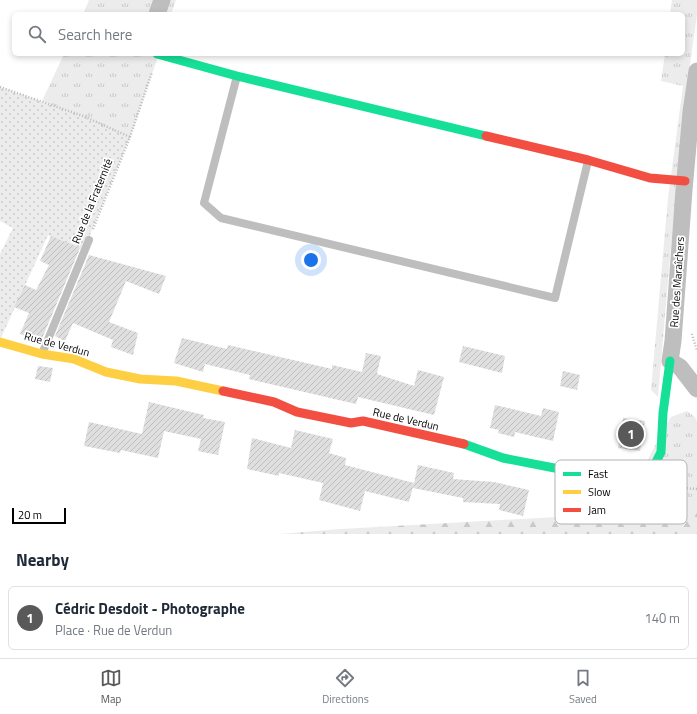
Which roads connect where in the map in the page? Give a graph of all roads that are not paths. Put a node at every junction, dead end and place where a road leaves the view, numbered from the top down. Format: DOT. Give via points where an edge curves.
graph roads {
  1 [pos="162,0"];
  2 [pos="158,12"];
  3 [pos="165,56"];
  4 [pos="237,76"];
  5 [pos="697,76"];
  6 [pos="697,134"];
  7 [pos="588,160"];
  8 [pos="687,164"];
  9 [pos="685,181"];
  10 [pos="88,240"];
  11 [pos="0,342"];
  12 [pos="42,354"];
  13 [pos="670,361"];
  14 [pos="697,389"];
  15 [pos="657,460"];
  16 [pos="555,468"];
  1 -- 2 [label="street"];
  3 -- 4 [label="street"];
  4 -- 7 [label="street"];
  4 -- 7 [label="lane" via="204,203 221,218 229,220 555,298"];
  5 -- 8 [label="street, Rue des Maraîchers"];
  6 -- 8 [label="street, Rue des Maraîchers"];
  7 -- 9 [label="street" via="650,178"];
  8 -- 9 [label="street, Rue des Maraîchers"];
  9 -- 13 [label="street, Rue des Maraîchers"];
  10 -- 12 [label="lane, Rue de la Fraternité"];
  11 -- 12 [label="street, Rue de Verdun"];
  12 -- 16 [label="street, Rue de Verdun" via="74,359 106,372 140,379 176,381 274,402 297,412 351,423 363,421 474,447 503,458"];
  13 -- 14 [label="street" via="680,367"];
  13 -- 15 [label="street, Rue de Verdun" via="661,452"];
}
